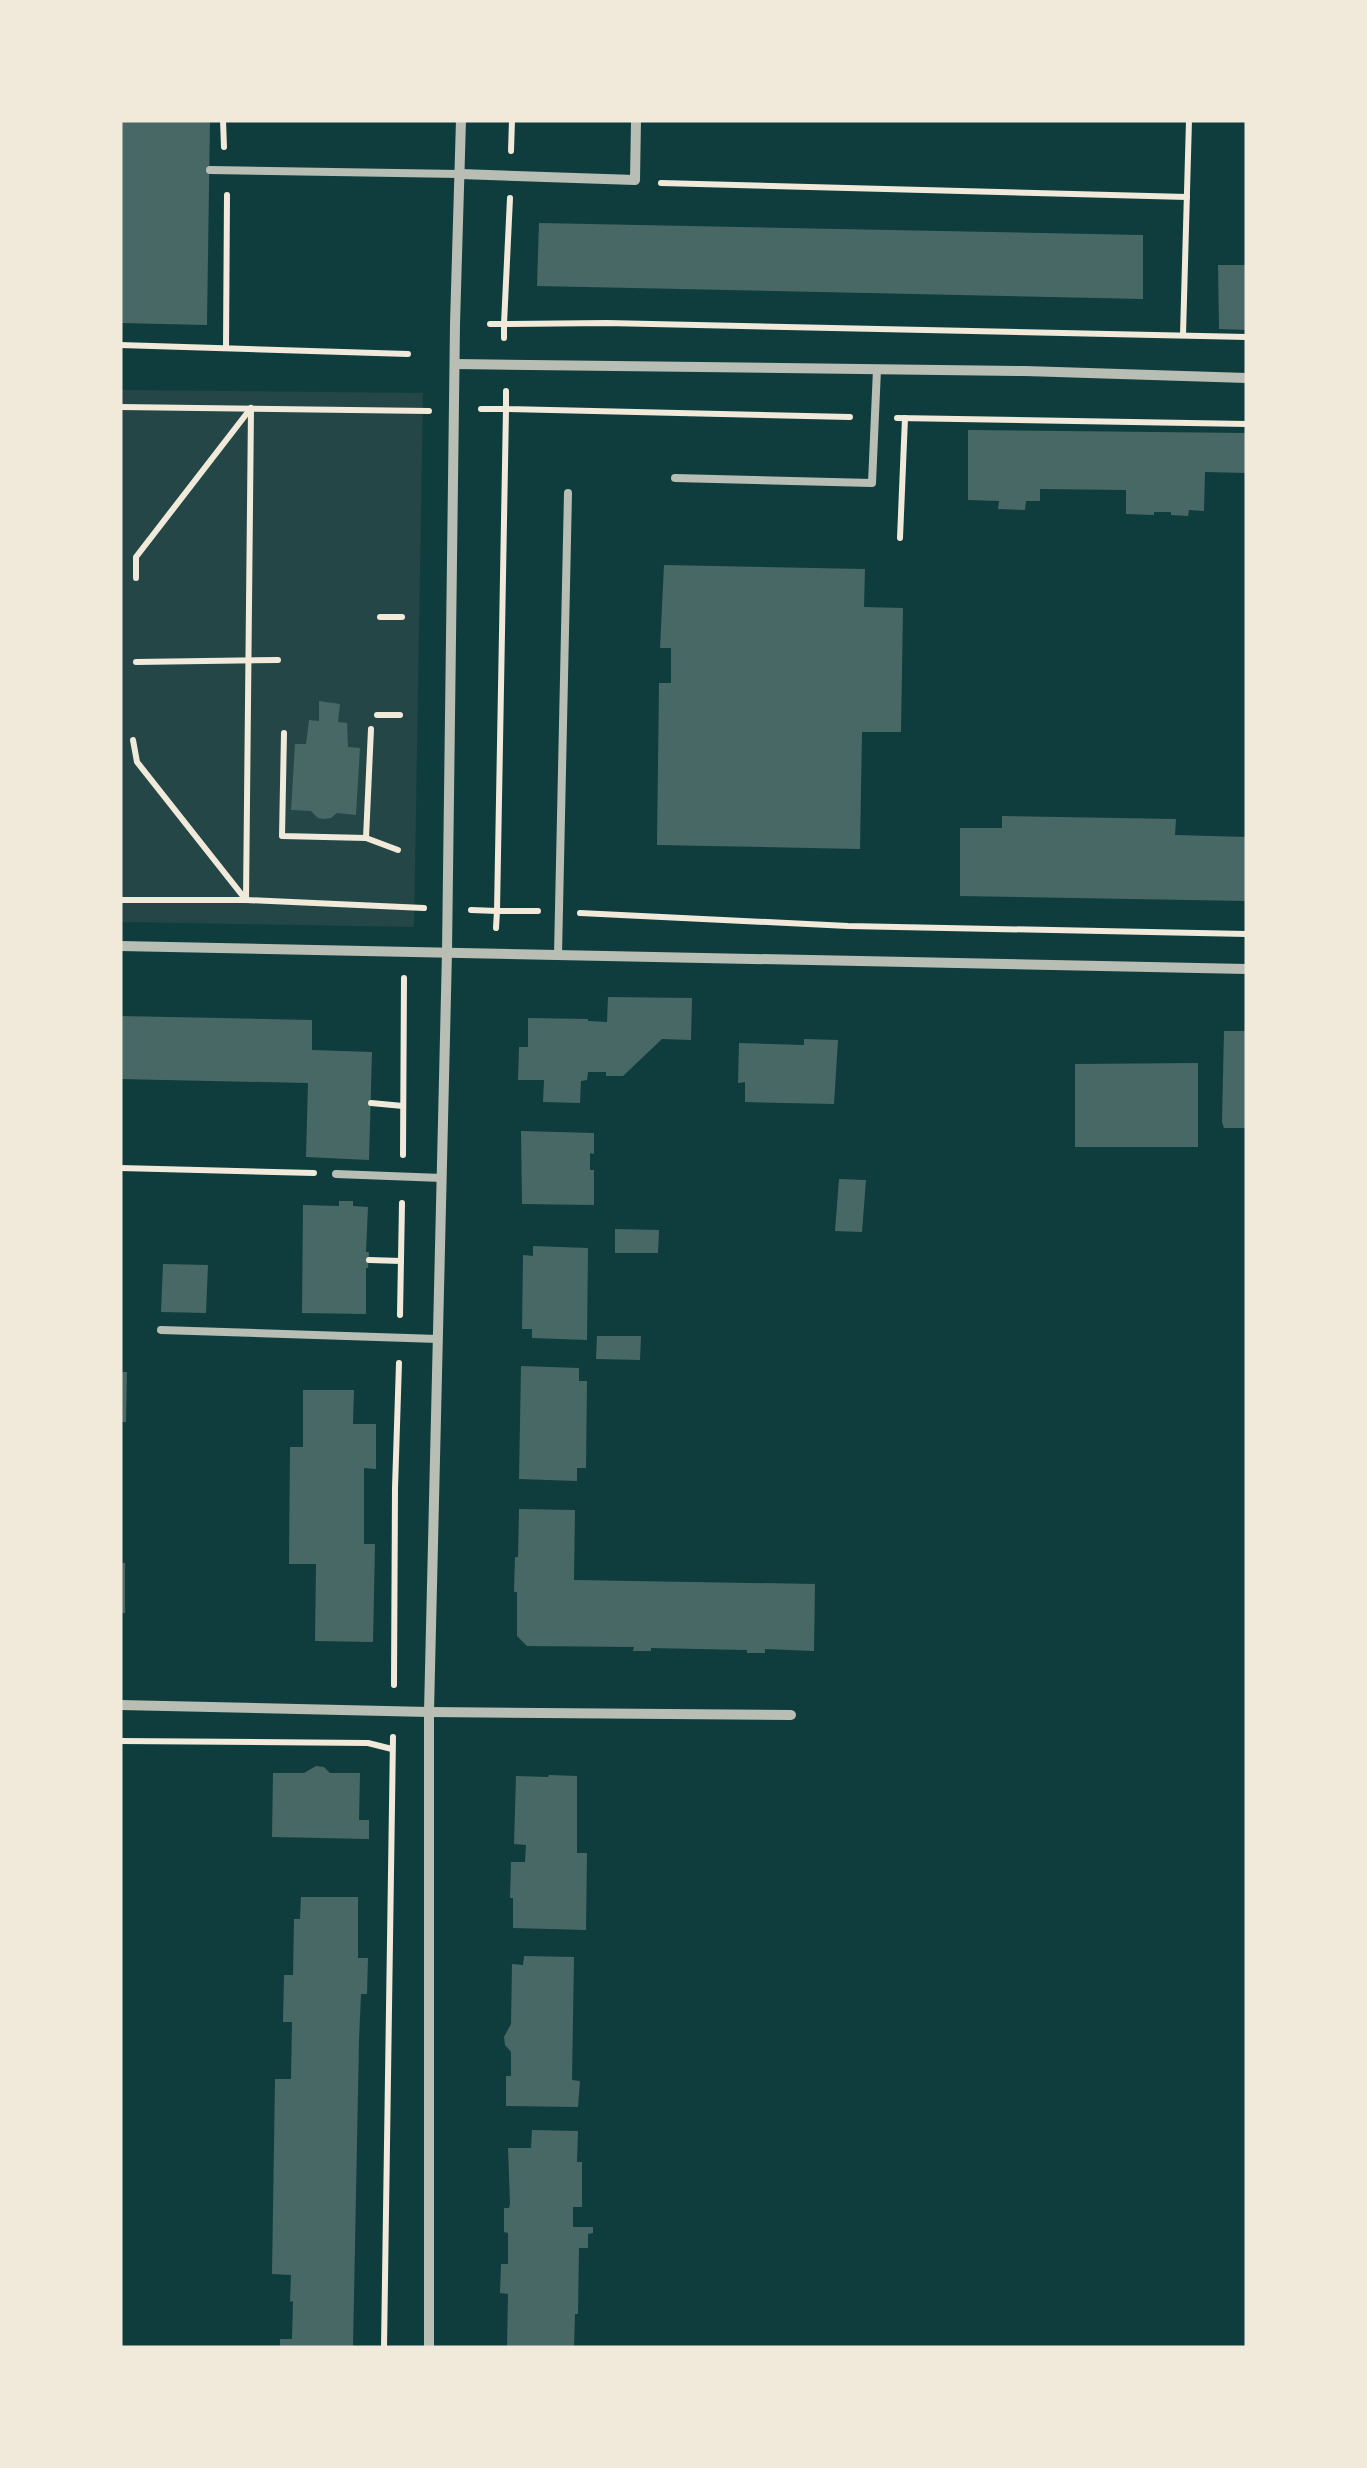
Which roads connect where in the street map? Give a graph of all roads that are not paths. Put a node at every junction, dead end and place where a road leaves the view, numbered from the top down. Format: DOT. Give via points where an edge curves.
graph roads {
  1 [pos="461,120"];
  2 [pos="636,120"];
  3 [pos="210,170"];
  4 [pos="460,174"];
  5 [pos="454,364"];
  6 [pos="876,369"];
  7 [pos="1247,378"];
  8 [pos="675,478"];
  9 [pos="568,494"];
  10 [pos="120,946"];
  11 [pos="447,952"];
  12 [pos="558,954"];
  13 [pos="1247,969"];
  14 [pos="336,1174"];
  15 [pos="442,1178"];
  16 [pos="161,1330"];
  17 [pos="438,1339"];
  18 [pos="120,1705"];
  19 [pos="429,1712"];
  20 [pos="792,1714"];
  21 [pos="429,2348"];
  1 -- 4 [label="street"];
  2 -- 4 [label="street" via="634,180"];
  3 -- 4 [label="lane"];
  4 -- 5 [label="street"];
  5 -- 6 [label="street"];
  5 -- 11 [label="street"];
  6 -- 7 [label="street"];
  6 -- 8 [label="lane" via="872,483"];
  9 -- 12 [label="lane"];
  10 -- 11 [label="street"];
  11 -- 12 [label="street"];
  11 -- 15 [label="street"];
  12 -- 13 [label="street"];
  14 -- 15 [label="lane"];
  15 -- 17 [label="street"];
  16 -- 17 [label="lane"];
  17 -- 19 [label="street"];
  18 -- 19 [label="street"];
  19 -- 20 [label="street"];
  19 -- 21 [label="street"];
}
